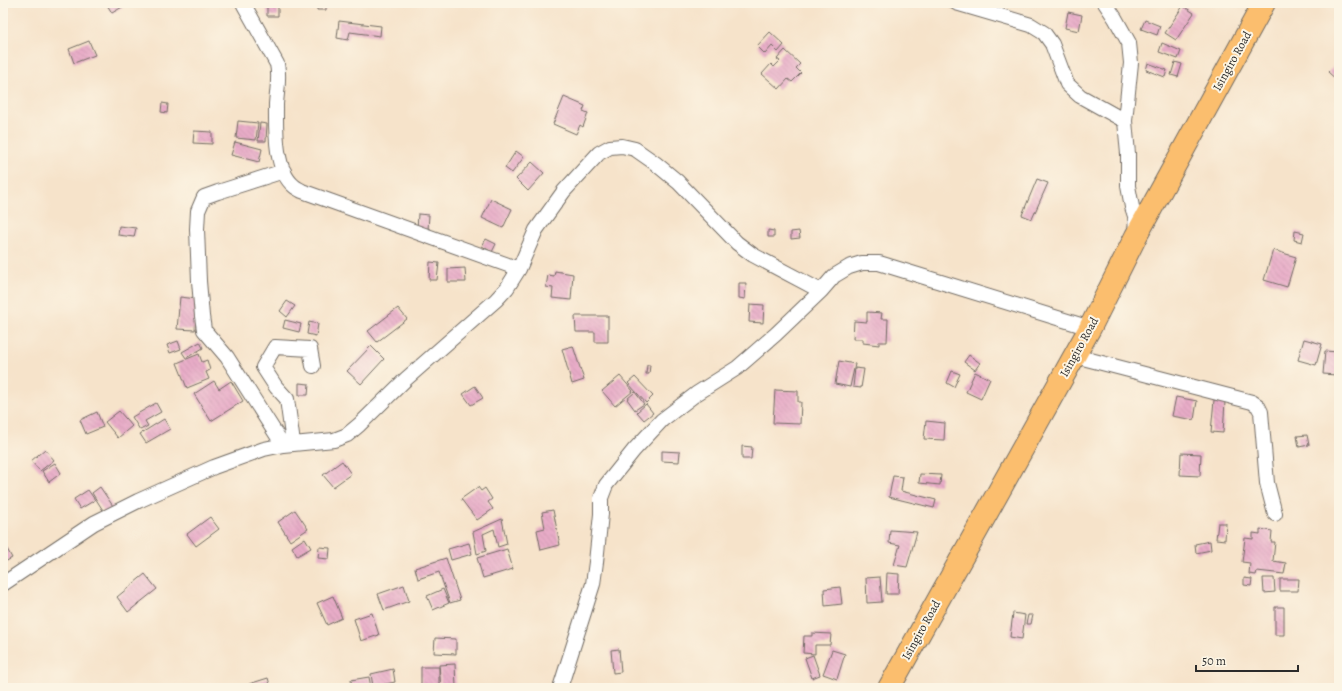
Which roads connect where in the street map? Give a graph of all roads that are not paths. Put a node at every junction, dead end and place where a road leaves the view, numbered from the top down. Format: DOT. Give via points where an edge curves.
graph roads {
  1 [pos="243,3"];
  2 [pos="956,3"];
  3 [pos="1105,3"];
  4 [pos="1264,3"];
  5 [pos="1125,121"];
  6 [pos="284,171"];
  7 [pos="1136,236"];
  8 [pos="519,269"];
  9 [pos="821,292"];
  10 [pos="1090,328"];
  11 [pos="1075,356"];
  12 [pos="313,366"];
  13 [pos="288,444"];
  14 [pos="1275,514"];
  15 [pos="3,584"];
  16 [pos="560,688"];
  17 [pos="889,688"];
  1 -- 6 [label="street" via="277,64 279,73 276,137"];
  2 -- 5 [label="street" via="1032,25 1044,33 1052,44 1068,84 1080,96"];
  3 -- 5 [label="street" via="1129,43 1131,63"];
  4 -- 7 [label="main road, Isingiro Road"];
  5 -- 7 [label="street" via="1128,186 1135,216"];
  6 -- 8 [label="street" via="293,186 302,191"];
  6 -- 13 [label="street" via="204,197 198,211 197,229 204,330 227,357"];
  7 -- 10 [label="main road, Isingiro Road"];
  8 -- 9 [label="street" via="536,230 564,191 599,153 610,147 622,146 635,149 678,182 737,243 753,255"];
  8 -- 13 [label="street" via="496,300 406,379 359,426 334,440"];
  9 -- 10 [label="street" via="834,276 849,267 862,263 879,263"];
  9 -- 16 [label="street" via="737,368 662,420 606,485 601,498 593,584"];
  10 -- 11 [label="main road, Isingiro Road"];
  11 -- 14 [label="street" via="1252,402 1258,406 1261,412 1267,484"];
  11 -- 17 [label="main road, Isingiro Road"];
  12 -- 13 [label="street" via="310,349 275,347 263,367 287,399"];
  13 -- 15 [label="street" via="264,449 214,467 138,501 94,523"];
}
